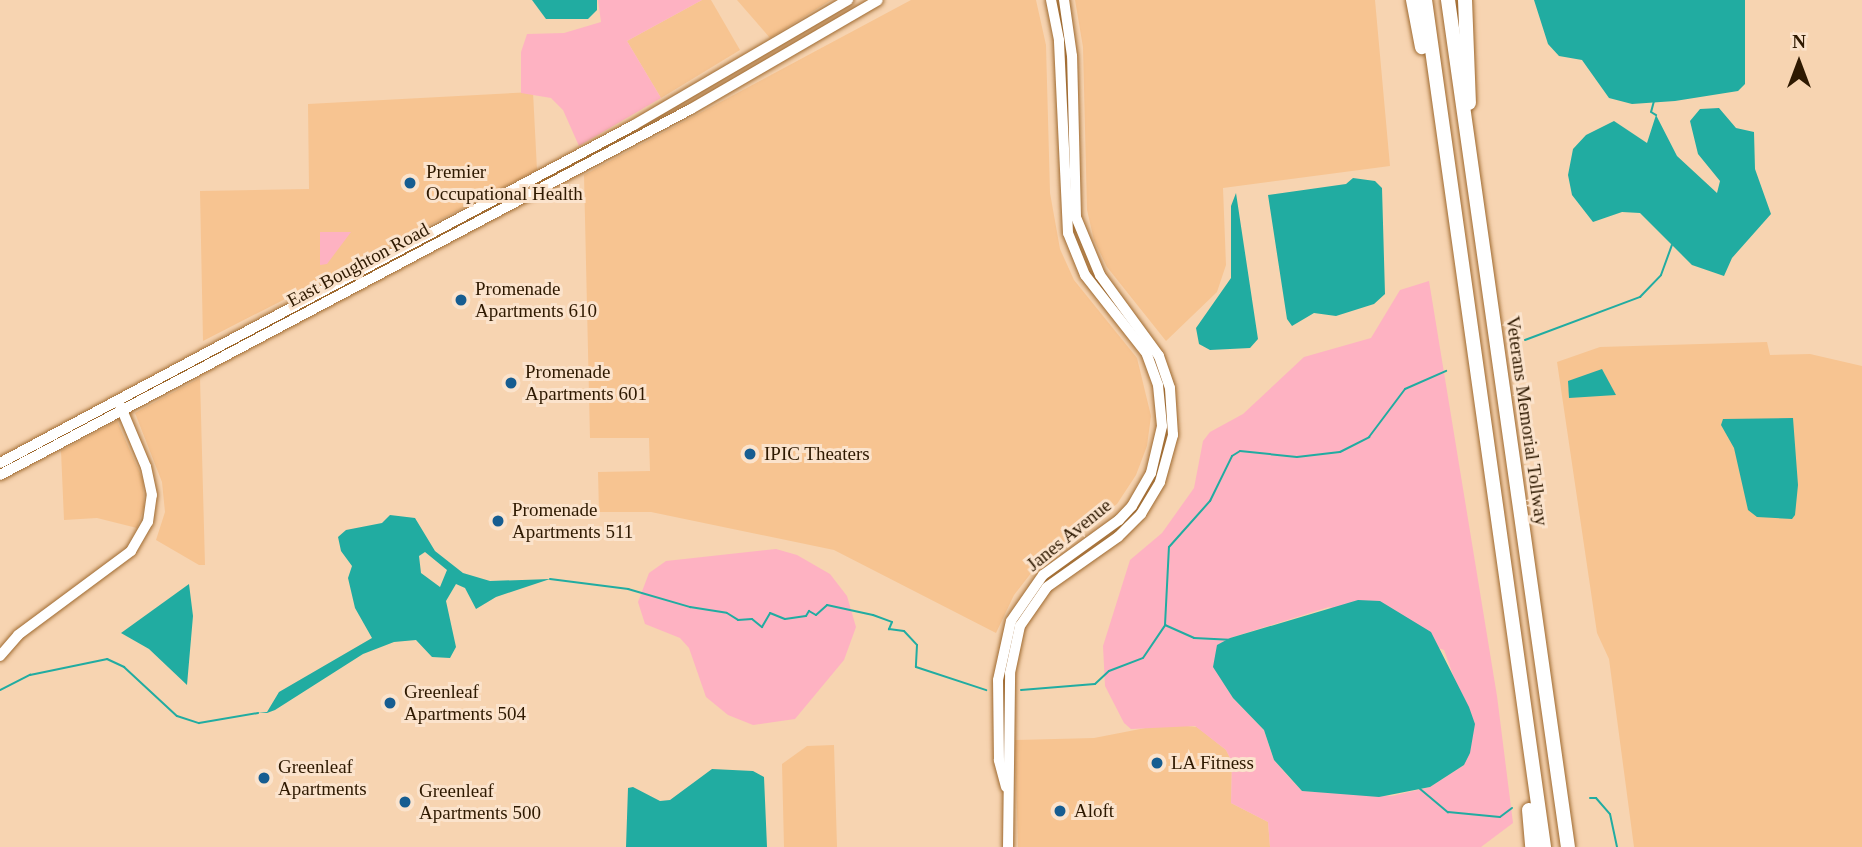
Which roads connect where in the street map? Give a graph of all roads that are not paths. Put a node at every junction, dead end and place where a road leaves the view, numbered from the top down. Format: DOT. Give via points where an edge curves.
graph roads {
  1 [pos="848,0"];
  2 [pos="878,0"];
  3 [pos="1051,0"];
  4 [pos="1064,0"];
  5 [pos="1413,0"];
  6 [pos="1425,0"];
  7 [pos="1448,0"];
  8 [pos="1465,0"];
  9 [pos="1439,111"];
  10 [pos="1468,140"];
  11 [pos="117,399"];
  12 [pos="122,410"];
  13 [pos="0,463"];
  14 [pos="0,475"];
  15 [pos="0,656"];
  16 [pos="1519,679"];
  17 [pos="1007,791"];
  18 [pos="1008,847"];
  19 [pos="1532,847"];
  20 [pos="1544,847"];
  21 [pos="1570,847"];
  1 -- 11 [label="main road, East Boughton Road" via="634,125"];
  2 -- 12 [label="main road, East Boughton Road" via="691,109"];
  3 -- 17 [label="street, Janes Avenue" via="1059,40 1068,233 1085,275 1147,354 1158,385 1163,426 1151,473 1132,506 1044,575 1011,621 998,680 999,760"];
  4 -- 17 [label="street, Janes Avenue" via="1073,71 1076,217 1100,275 1159,356 1170,388 1173,435 1160,482 1141,514 1118,537 1047,587 1020,626 1010,673 1012,761"];
  5 -- 9 [label="highway"];
  6 -- 9 [label="highway"];
  7 -- 10 [label="highway, Veterans Memorial Tollway"];
  8 -- 10 [label="highway"];
  9 -- 16 [label="highway"];
  10 -- 21 [label="highway, Veterans Memorial Tollway"];
  11 -- 12 [label="street"];
  11 -- 13 [label="main road, East Boughton Road"];
  12 -- 14 [label="main road, East Boughton Road"];
  12 -- 15 [label="street" via="146,467 152,495 148,522 131,551 18,635"];
  16 -- 19 [label="highway"];
  16 -- 20 [label="highway"];
  17 -- 18 [label="street, Janes Avenue"];
}
